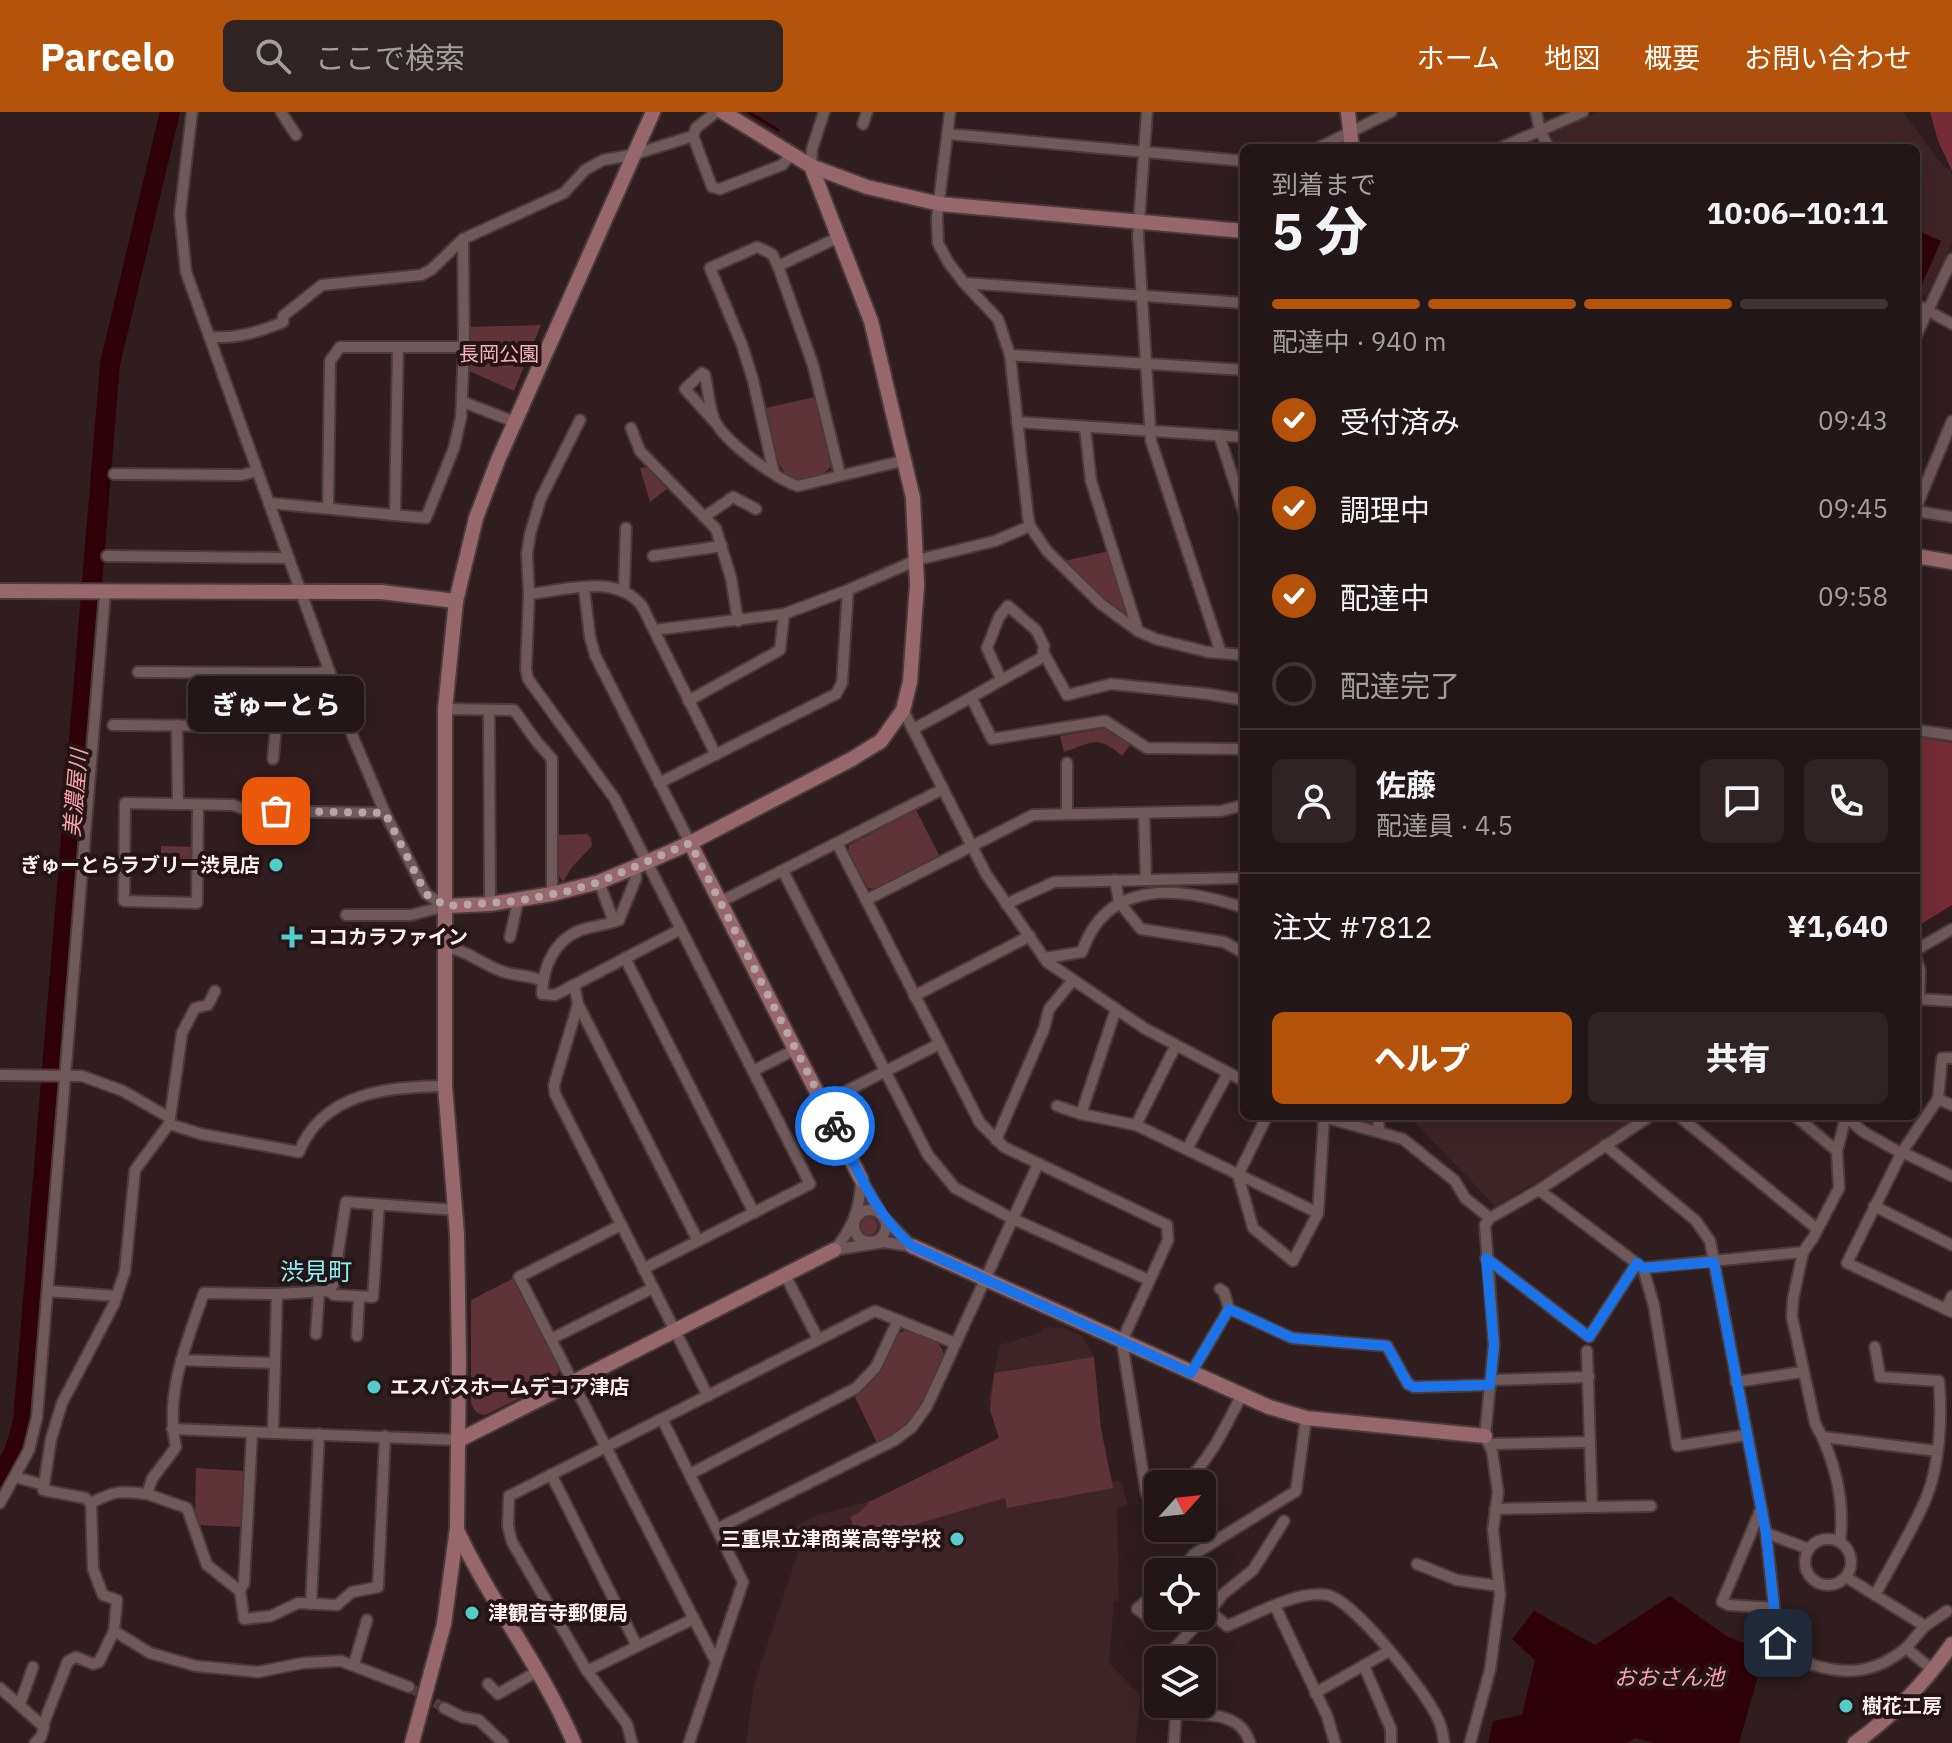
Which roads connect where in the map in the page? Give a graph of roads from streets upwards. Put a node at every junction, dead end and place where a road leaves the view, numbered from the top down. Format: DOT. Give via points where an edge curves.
graph roads {
  1 [pos="192,112"];
  2 [pos="281,112"];
  3 [pos="653,112"];
  4 [pos="716,112"];
  5 [pos="824,112"];
  6 [pos="867,112"];
  7 [pos="950,112"];
  8 [pos="1147,112"];
  9 [pos="1348,112"];
  10 [pos="1391,112"];
  11 [pos="1536,112"];
  12 [pos="1583,112"];
  13 [pos="733,114"];
  14 [pos="863,124"];
  15 [pos="1540,131"];
  16 [pos="948,134"];
  17 [pos="296,135"];
  18 [pos="693,136"];
  19 [pos="1352,140"];
  20 [pos="1509,144"];
  21 [pos="1547,144"];
  22 [pos="793,153"];
  23 [pos="1144,153"];
  24 [pos="632,155"];
  25 [pos="1240,161"];
  26 [pos="811,166"];
  27 [pos="940,204"];
  28 [pos="1139,223"];
  29 [pos="1240,231"];
  30 [pos="837,238"];
  31 [pos="463,239"];
  32 [pos="1952,259"];
  33 [pos="778,266"];
  34 [pos="964,283"];
  35 [pos="1142,295"];
  36 [pos="1240,303"];
  37 [pos="1920,306"];
  38 [pos="1927,310"];
  39 [pos="1952,324"];
  40 [pos="1920,327"];
  41 [pos="210,337"];
  42 [pos="398,347"];
  43 [pos="464,347"];
  44 [pos="1010,355"];
  45 [pos="1147,363"];
  46 [pos="1240,370"];
  47 [pos="463,402"];
  48 [pos="580,420"];
  49 [pos="714,421"];
  50 [pos="1952,421"];
  51 [pos="515,422"];
  52 [pos="1017,422"];
  53 [pos="1085,427"];
  54 [pos="631,428"];
  55 [pos="1151,432"];
  56 [pos="1219,435"];
  57 [pos="1240,437"];
  58 [pos="906,460"];
  59 [pos="257,471"];
  60 [pos="774,473"];
  61 [pos="114,474"];
  62 [pos="840,475"];
  63 [pos="1240,500"];
  64 [pos="1920,500"];
  65 [pos="269,503"];
  66 [pos="328,508"];
  67 [pos="756,509"];
  68 [pos="1920,511"];
  69 [pos="395,514"];
  70 [pos="704,517"];
  71 [pos="1952,517"];
  72 [pos="1030,526"];
  73 [pos="626,528"];
  74 [pos="722,546"];
  75 [pos="107,556"];
  76 [pos="653,556"];
  77 [pos="1920,557"];
  78 [pos="289,558"];
  79 [pos="917,560"];
  80 [pos="1952,562"];
  81 [pos="584,588"];
  82 [pos="848,590"];
  83 [pos="0,591"];
  84 [pos="624,591"];
  85 [pos="105,593"];
  86 [pos="302,593"];
  87 [pos="529,594"];
  88 [pos="456,601"];
  89 [pos="784,614"];
  90 [pos="738,621"];
  91 [pos="654,630"];
  92 [pos="1138,631"];
  93 [pos="1221,653"];
  94 [pos="1240,655"];
  95 [pos="1045,656"];
  96 [pos="329,670"];
  97 [pos="138,672"];
  98 [pos="281,673"];
  99 [pos="1001,679"];
  100 [pos="972,699"];
  101 [pos="1240,699"];
  102 [pos="688,701"];
  103 [pos="445,709"];
  104 [pos="489,710"];
  105 [pos="903,710"];
  106 [pos="113,725"];
  107 [pos="177,725"];
  108 [pos="225,726"];
  109 [pos="913,729"];
  110 [pos="1920,731"];
  111 [pos="1952,735"];
  112 [pos="1240,749"];
  113 [pos="716,755"];
  114 [pos="273,759"];
  115 [pos="1067,763"];
  116 [pos="659,783"];
  117 [pos="943,789"];
  118 [pos="178,804"];
  119 [pos="198,805"];
  120 [pos="1240,806"];
  121 [pos="385,813"];
  122 [pos="1067,813"];
  123 [pos="1144,813"];
  124 [pos="690,843"];
  125 [pos="837,843"];
  126 [pos="971,845"];
  127 [pos="641,864"];
  128 [pos="783,871"];
  129 [pos="1240,878"];
  130 [pos="1146,879"];
  131 [pos="1115,880"];
  132 [pos="599,882"];
  133 [pos="552,894"];
  134 [pos="866,900"];
  135 [pos="518,901"];
  136 [pos="722,901"];
  137 [pos="1119,902"];
  138 [pos="490,904"];
  139 [pos="1006,904"];
  140 [pos="446,906"];
  141 [pos="1240,907"];
  142 [pos="346,915"];
  143 [pos="614,922"];
  144 [pos="681,929"];
  145 [pos="1952,929"];
  146 [pos="1030,936"];
  147 [pos="510,937"];
  148 [pos="443,947"];
  149 [pos="1920,948"];
  150 [pos="1240,951"];
  151 [pos="625,958"];
  152 [pos="1045,958"];
  153 [pos="1073,980"];
  154 [pos="543,981"];
  155 [pos="574,985"];
  156 [pos="215,991"];
  157 [pos="914,996"];
  158 [pos="1920,999"];
  159 [pos="1952,1001"];
  160 [pos="578,1004"];
  161 [pos="1116,1009"];
  162 [pos="939,1044"];
  163 [pos="1175,1047"];
  164 [pos="796,1049"];
  165 [pos="1952,1058"];
  166 [pos="753,1071"];
  167 [pos="884,1073"];
  168 [pos="1228,1073"];
  169 [pos="0,1075"];
  170 [pos="64,1076"];
  171 [pos="1240,1079"];
  172 [pos="445,1086"];
  173 [pos="1938,1099"];
  174 [pos="823,1103"];
  175 [pos="1952,1105"];
  176 [pos="1057,1106"];
  177 [pos="1081,1114"];
  178 [pos="1265,1120"];
  179 [pos="1322,1120"];
  180 [pos="1337,1120"];
  181 [pos="1378,1120"];
  182 [pos="1644,1120"];
  183 [pos="1684,1120"];
  184 [pos="1800,1120"];
  185 [pos="1845,1120"];
  186 [pos="1850,1120"];
  187 [pos="169,1121"];
  188 [pos="1136,1125"];
  189 [pos="1379,1131"];
  190 [pos="996,1140"];
  191 [pos="1605,1145"];
  192 [pos="1187,1149"];
  193 [pos="1837,1151"];
  194 [pos="1902,1153"];
  195 [pos="1038,1164"];
  196 [pos="1238,1175"];
  197 [pos="1952,1176"];
  198 [pos="861,1179"];
  199 [pos="1539,1190"];
  200 [pos="379,1205"];
  201 [pos="1874,1206"];
  202 [pos="455,1210"];
  203 [pos="754,1213"];
  204 [pos="1318,1213"];
  205 [pos="883,1217"];
  206 [pos="855,1218"];
  207 [pos="1490,1218"];
  208 [pos="1013,1219"];
  209 [pos="621,1225"];
  210 [pos="1817,1229"];
  211 [pos="698,1241"];
  212 [pos="872,1243"];
  213 [pos="1952,1245"];
  214 [pos="912,1246"];
  215 [pos="834,1250"];
  216 [pos="1803,1252"];
  217 [pos="1486,1258"];
  218 [pos="1714,1262"];
  219 [pos="1640,1265"];
  220 [pos="643,1269"];
  221 [pos="785,1275"];
  222 [pos="986,1279"];
  223 [pos="1149,1280"];
  224 [pos="653,1288"];
  225 [pos="1220,1289"];
  226 [pos="48,1291"];
  227 [pos="324,1291"];
  228 [pos="277,1294"];
  229 [pos="116,1296"];
  230 [pos="1952,1296"];
  231 [pos="359,1297"];
  232 [pos="1229,1309"];
  233 [pos="1949,1311"];
  234 [pos="898,1320"];
  235 [pos="675,1332"];
  236 [pos="316,1334"];
  237 [pos="357,1336"];
  238 [pos="551,1339"];
  239 [pos="818,1339"];
  240 [pos="1122,1341"];
  241 [pos="955,1343"];
  242 [pos="1875,1347"];
  243 [pos="1587,1351"];
  244 [pos="181,1360"];
  245 [pos="275,1363"];
  246 [pos="1802,1372"];
  247 [pos="1191,1373"];
  248 [pos="1589,1377"];
  249 [pos="1490,1382"];
  250 [pos="1736,1382"];
  251 [pos="573,1383"];
  252 [pos="708,1396"];
  253 [pos="1241,1396"];
  254 [pos="1306,1418"];
  255 [pos="662,1419"];
  256 [pos="172,1429"];
  257 [pos="273,1432"];
  258 [pos="252,1433"];
  259 [pos="319,1434"];
  260 [pos="1746,1435"];
  261 [pos="385,1436"];
  262 [pos="1823,1437"];
  263 [pos="459,1440"];
  264 [pos="1487,1440"];
  265 [pos="1590,1442"];
  266 [pos="606,1447"];
  267 [pos="1937,1451"];
  268 [pos="1199,1470"];
  269 [pos="551,1474"];
  270 [pos="690,1474"];
  271 [pos="15,1477"];
  272 [pos="1144,1479"];
  273 [pos="44,1485"];
  274 [pos="147,1494"];
  275 [pos="0,1503"];
  276 [pos="91,1503"];
  277 [pos="1651,1506"];
  278 [pos="1592,1507"];
  279 [pos="1495,1509"];
  280 [pos="1761,1509"];
  281 [pos="1284,1521"];
  282 [pos="457,1528"];
  283 [pos="717,1529"];
  284 [pos="1766,1533"];
  285 [pos="1840,1542"];
  286 [pos="1809,1549"];
  287 [pos="1191,1558"];
  288 [pos="1417,1564"];
  289 [pos="1846,1577"];
  290 [pos="1499,1586"];
  291 [pos="240,1591"];
  292 [pos="1875,1595"];
  293 [pos="1216,1603"];
  294 [pos="311,1604"];
  295 [pos="1275,1606"];
  296 [pos="1774,1608"];
  297 [pos="1947,1611"];
  298 [pos="1216,1616"];
  299 [pos="693,1619"];
  300 [pos="367,1620"];
  301 [pos="1925,1626"];
  302 [pos="1192,1630"];
  303 [pos="114,1631"];
  304 [pos="1952,1644"];
  305 [pos="637,1646"];
  306 [pos="1176,1646"];
  307 [pos="1906,1648"];
  308 [pos="1389,1651"];
  309 [pos="716,1662"];
  310 [pos="354,1664"];
  311 [pos="1364,1666"];
  312 [pos="33,1667"];
  313 [pos="587,1671"];
  314 [pos="1934,1671"];
  315 [pos="536,1672"];
  316 [pos="488,1684"];
  317 [pos="409,1687"];
  318 [pos="0,1688"];
  319 [pos="1315,1693"];
  320 [pos="20,1704"];
  321 [pos="444,1708"];
  322 [pos="1216,1714"];
  323 [pos="1176,1718"];
  324 [pos="43,1725"];
  325 [pos="35,1743"];
  326 [pos="412,1743"];
  327 [pos="503,1743"];
  328 [pos="574,1743"];
  329 [pos="632,1743"];
  330 [pos="689,1743"];
  331 [pos="1174,1743"];
  332 [pos="1250,1743"];
  333 [pos="1335,1743"];
  334 [pos="1391,1743"];
  335 [pos="1444,1743"];
  336 [pos="1470,1743"];
  337 [pos="1857,1743"];
  1 -- 41 [label="street" via="181,231 186,272"];
  2 -- 17 [label="street"];
  3 -- 24 [label="street"];
  4 -- 18 [label="street"];
  5 -- 26 [label="street"];
  6 -- 14 [label="street"];
  7 -- 16 [label="street"];
  8 -- 23 [label="street"];
  9 -- 19 [label="street"];
  10 -- 19 [label="street"];
  11 -- 15 [label="street"];
  12 -- 15 [label="street"];
  13 -- 22 [label="street"];
  15 -- 20 [label="street"];
  15 -- 21 [label="street"];
  16 -- 23 [label="street"];
  16 -- 27 [label="street"];
  18 -- 22 [label="street" via="712,187 720,189 782,165"];
  18 -- 24 [label="street"];
  22 -- 26 [label="street"];
  23 -- 25 [label="street"];
  23 -- 28 [label="street"];
  24 -- 31 [label="street" via="603,160 564,193"];
  24 -- 51 [label="street"];
  26 -- 27 [label="street" via="867,187"];
  26 -- 30 [label="street"];
  27 -- 28 [label="street"];
  27 -- 34 [label="street" via="938,243"];
  28 -- 29 [label="street"];
  28 -- 35 [label="street"];
  30 -- 33 [label="street"];
  30 -- 58 [label="street" via="871,321"];
  31 -- 41 [label="street" via="421,275 322,285 283,316 283,322 260,332"];
  31 -- 43 [label="street"];
  32 -- 38 [label="street"];
  33 -- 60 [label="street" via="772,254 757,247 710,268 749,368"];
  33 -- 62 [label="street" via="813,365"];
  34 -- 35 [label="street"];
  34 -- 44 [label="street" via="998,319"];
  35 -- 36 [label="street"];
  35 -- 45 [label="street"];
  37 -- 38 [label="street"];
  38 -- 39 [label="street"];
  38 -- 40 [label="street"];
  41 -- 59 [label="street"];
  42 -- 43 [label="street"];
  42 -- 66 [label="street" via="340,347 330,361"];
  42 -- 69 [label="street"];
  43 -- 47 [label="street"];
  44 -- 45 [label="street"];
  44 -- 52 [label="street"];
  45 -- 46 [label="street"];
  45 -- 55 [label="street"];
  47 -- 51 [label="street"];
  47 -- 69 [label="street" via="454,448 426,518"];
  48 -- 87 [label="street" via="536,512 527,554"];
  49 -- 60 [label="street" via="751,459"];
  50 -- 64 [label="street"];
  51 -- 88 [label="street" via="476,518"];
  52 -- 53 [label="street"];
  52 -- 72 [label="street"];
  53 -- 55 [label="street"];
  53 -- 92 [label="street" via="1091,481"];
  54 -- 70 [label="street" via="640,451"];
  55 -- 56 [label="street"];
  55 -- 93 [label="street"];
  56 -- 57 [label="street"];
  56 -- 63 [label="street"];
  58 -- 62 [label="street"];
  58 -- 79 [label="street"];
  59 -- 61 [label="street"];
  59 -- 65 [label="street"];
  60 -- 62 [label="street" via="798,486"];
  65 -- 66 [label="street"];
  65 -- 78 [label="street"];
  66 -- 69 [label="street"];
  67 -- 70 [label="street" via="733,497"];
  68 -- 71 [label="street"];
  70 -- 74 [label="street"];
  72 -- 79 [label="street" via="995,541"];
  72 -- 92 [label="street" via="1060,565"];
  73 -- 84 [label="street"];
  74 -- 76 [label="street"];
  74 -- 90 [label="street"];
  75 -- 78 [label="street"];
  77 -- 80 [label="street"];
  78 -- 86 [label="street"];
  79 -- 82 [label="street"];
  79 -- 105 [label="street" via="910,682"];
  81 -- 84 [label="street" via="610,585"];
  81 -- 87 [label="street"];
  81 -- 116 [label="street" via="595,655"];
  82 -- 89 [label="street"];
  82 -- 113 [label="street" via="842,683 836,694"];
  83 -- 85 [label="street"];
  84 -- 91 [label="street" via="642,606"];
  85 -- 86 [label="street"];
  85 -- 170 [label="street"];
  86 -- 88 [label="street" via="381,592"];
  86 -- 96 [label="street"];
  87 -- 127 [label="street" via="528,679 607,787"];
  88 -- 103 [label="street"];
  89 -- 90 [label="street"];
  89 -- 102 [label="street" via="780,650"];
  90 -- 91 [label="street"];
  91 -- 102 [label="street"];
  92 -- 93 [label="street"];
  93 -- 94 [label="street"];
  95 -- 99 [label="street"];
  95 -- 99 [label="street" via="1036,630 1008,606 987,648"];
  95 -- 101 [label="street" via="1067,695 1111,684"];
  96 -- 98 [label="street"];
  96 -- 121 [label="street"];
  97 -- 98 [label="street"];
  98 -- 114 [label="street"];
  99 -- 100 [label="street"];
  100 -- 109 [label="street"];
  100 -- 112 [label="street" via="992,739 1105,721 1147,748"];
  102 -- 113 [label="street"];
  103 -- 104 [label="street"];
  103 -- 140 [label="street"];
  104 -- 133 [label="street" via="514,710 552,759"];
  104 -- 138 [label="street"];
  105 -- 109 [label="street"];
  105 -- 124 [label="street" via="881,741"];
  106 -- 107 [label="street"];
  107 -- 108 [label="street"];
  107 -- 118 [label="street"];
  109 -- 117 [label="street"];
  110 -- 111 [label="street"];
  113 -- 116 [label="street"];
  115 -- 122 [label="street"];
  116 -- 124 [label="street"];
  117 -- 125 [label="street"];
  117 -- 126 [label="street"];
  118 -- 119 [label="street"];
  118 -- 119 [label="street" via="125,803 124,901 197,903"];
  119 -- 121 [label="street"];
  120 -- 123 [label="street"];
  121 -- 140 [label="street" via="426,894"];
  122 -- 123 [label="street"];
  122 -- 126 [label="street" via="1029,816"];
  123 -- 130 [label="street"];
  124 -- 127 [label="street"];
  124 -- 136 [label="street"];
  125 -- 128 [label="street"];
  125 -- 134 [label="street"];
  126 -- 134 [label="street"];
  126 -- 139 [label="street"];
  127 -- 132 [label="street"];
  127 -- 143 [label="street"];
  127 -- 144 [label="street"];
  128 -- 136 [label="street"];
  128 -- 167 [label="street"];
  129 -- 130 [label="street"];
  130 -- 131 [label="street"];
  131 -- 137 [label="street"];
  131 -- 139 [label="street" via="1054,882"];
  132 -- 133 [label="street"];
  132 -- 143 [label="street"];
  133 -- 135 [label="street"];
  134 -- 157 [label="street"];
  135 -- 138 [label="street"];
  135 -- 147 [label="street"];
  136 -- 164 [label="street"];
  137 -- 141 [label="street" via="1156,893 1204,896"];
  137 -- 150 [label="street" via="1141,929 1224,942"];
  137 -- 152 [label="street" via="1093,926 1082,952"];
  138 -- 140 [label="street"];
  139 -- 146 [label="street"];
  140 -- 142 [label="street" via="411,915"];
  140 -- 148 [label="street"];
  143 -- 154 [label="street" via="581,930 563,941 551,956"];
  144 -- 151 [label="street"];
  144 -- 166 [label="street"];
  145 -- 149 [label="street"];
  146 -- 152 [label="street"];
  146 -- 157 [label="street"];
  148 -- 154 [label="street" via="459,948 507,973"];
  148 -- 172 [label="street"];
  151 -- 155 [label="street"];
  151 -- 203 [label="street"];
  152 -- 153 [label="street"];
  153 -- 161 [label="street"];
  153 -- 190 [label="street" via="1049,1009"];
  154 -- 155 [label="street" via="542,994 555,995"];
  155 -- 160 [label="street"];
  156 -- 187 [label="street" via="208,1005 195,1008 182,1033"];
  157 -- 162 [label="street"];
  158 -- 159 [label="street"];
  160 -- 209 [label="street" via="554,1089"];
  160 -- 211 [label="street"];
  161 -- 163 [label="street"];
  161 -- 177 [label="street"];
  162 -- 167 [label="street"];
  162 -- 190 [label="street" via="980,1123"];
  163 -- 168 [label="street"];
  163 -- 188 [label="street"];
  164 -- 166 [label="street"];
  164 -- 174 [label="street"];
  165 -- 173 [label="street" via="1942,1058"];
  166 -- 203 [label="street" via="810,1184"];
  167 -- 174 [label="street"];
  167 -- 208 [label="street" via="928,1155 955,1188"];
  168 -- 171 [label="street"];
  168 -- 192 [label="street"];
  169 -- 170 [label="street"];
  170 -- 187 [label="street" via="82,1076 123,1091"];
  170 -- 226 [label="street"];
  172 -- 187 [label="street" via="400,1087 349,1099 310,1130 299,1152 201,1134"];
  172 -- 202 [label="street"];
  173 -- 175 [label="street"];
  173 -- 194 [label="street"];
  174 -- 198 [label="street"];
  176 -- 177 [label="street"];
  177 -- 188 [label="street"];
  178 -- 196 [label="street"];
  179 -- 204 [label="street"];
  180 -- 189 [label="street"];
  181 -- 189 [label="street"];
  182 -- 191 [label="street"];
  183 -- 210 [label="street"];
  184 -- 193 [label="street"];
  185 -- 193 [label="street"];
  186 -- 194 [label="street"];
  187 -- 229 [label="street" via="135,1170 125,1271"];
  188 -- 192 [label="street"];
  189 -- 207 [label="street" via="1403,1139"];
  190 -- 195 [label="street"];
  191 -- 199 [label="street"];
  191 -- 218 [label="street" via="1702,1226"];
  192 -- 196 [label="street"];
  193 -- 210 [label="street" via="1839,1188"];
  194 -- 197 [label="street"];
  194 -- 201 [label="street"];
  195 -- 208 [label="street"];
  195 -- 223 [label="street" via="1167,1225 1168,1240"];
  196 -- 204 [label="street"];
  196 -- 204 [label="street" via="1253,1228 1293,1261"];
  198 -- 205 [label="street"];
  198 -- 206 [label="street"];
  199 -- 207 [label="street"];
  199 -- 219 [label="street"];
  200 -- 202 [label="street"];
  200 -- 227 [label="street" via="346,1202 333,1285"];
  200 -- 231 [label="street" via="373,1297"];
  201 -- 213 [label="street"];
  201 -- 233 [label="street" via="1847,1263"];
  202 -- 263 [label="street"];
  203 -- 211 [label="street"];
  205 -- 206 [label="street" via="871,1209"];
  205 -- 212 [label="street" via="884,1235"];
  205 -- 214 [label="street"];
  206 -- 212 [label="street" via="857,1235"];
  206 -- 215 [label="street"];
  207 -- 217 [label="street" via="1485,1225"];
  208 -- 222 [label="street"];
  208 -- 223 [label="street"];
  209 -- 220 [label="street"];
  209 -- 238 [label="street" via="519,1277"];
  210 -- 216 [label="street"];
  211 -- 220 [label="street"];
  212 -- 214 [label="street"];
  212 -- 215 [label="street"];
  214 -- 222 [label="street"];
  215 -- 221 [label="street"];
  216 -- 218 [label="street"];
  216 -- 246 [label="street" via="1792,1317"];
  217 -- 219 [label="street" via="1589,1337"];
  217 -- 249 [label="street" via="1494,1345"];
  218 -- 219 [label="street"];
  218 -- 250 [label="street"];
  219 -- 260 [label="street" via="1654,1306 1677,1446"];
  220 -- 224 [label="street"];
  221 -- 235 [label="street"];
  221 -- 239 [label="street"];
  222 -- 240 [label="street"];
  222 -- 241 [label="street"];
  223 -- 240 [label="street"];
  224 -- 235 [label="street"];
  224 -- 238 [label="street"];
  225 -- 232 [label="street"];
  226 -- 229 [label="street"];
  226 -- 271 [label="street" via="37,1417"];
  227 -- 228 [label="street"];
  227 -- 231 [label="street"];
  227 -- 236 [label="street"];
  228 -- 244 [label="street" via="204,1293"];
  228 -- 245 [label="street"];
  229 -- 273 [label="street" via="62,1403"];
  230 -- 233 [label="street"];
  231 -- 237 [label="street"];
  232 -- 247 [label="street"];
  232 -- 249 [label="street" via="1292,1338 1387,1346 1414,1387"];
  234 -- 239 [label="street" via="875,1311"];
  234 -- 241 [label="street"];
  234 -- 270 [label="street" via="876,1367 850,1393"];
  235 -- 251 [label="street"];
  235 -- 252 [label="street"];
  238 -- 251 [label="street"];
  239 -- 252 [label="street"];
  240 -- 247 [label="street"];
  240 -- 272 [label="street"];
  241 -- 283 [label="street" via="927,1406 903,1435"];
  242 -- 267 [label="street" via="1880,1377 1939,1381"];
  243 -- 248 [label="street"];
  244 -- 245 [label="street"];
  244 -- 256 [label="street"];
  245 -- 257 [label="street"];
  246 -- 250 [label="street"];
  246 -- 262 [label="street"];
  247 -- 253 [label="street"];
  248 -- 249 [label="street"];
  248 -- 265 [label="street"];
  249 -- 264 [label="street"];
  250 -- 260 [label="street"];
  251 -- 263 [label="street"];
  251 -- 266 [label="street"];
  252 -- 255 [label="street"];
  253 -- 254 [label="street"];
  253 -- 268 [label="street"];
  254 -- 264 [label="street"];
  254 -- 287 [label="street" via="1296,1491"];
  255 -- 266 [label="street"];
  255 -- 270 [label="street"];
  256 -- 258 [label="street"];
  256 -- 274 [label="street" via="176,1447"];
  257 -- 258 [label="street"];
  257 -- 259 [label="street"];
  258 -- 291 [label="street"];
  259 -- 261 [label="street"];
  259 -- 294 [label="street"];
  260 -- 280 [label="street"];
  261 -- 263 [label="street"];
  261 -- 294 [label="street" via="378,1587 352,1592 337,1605"];
  262 -- 267 [label="street"];
  262 -- 285 [label="street" via="1838,1485"];
  263 -- 282 [label="street"];
  264 -- 265 [label="street"];
  264 -- 279 [label="street" via="1498,1492"];
  265 -- 278 [label="street"];
  266 -- 269 [label="street"];
  266 -- 299 [label="street"];
  267 -- 292 [label="street" via="1927,1495"];
  269 -- 305 [label="street"];
  269 -- 313 [label="street" via="509,1496 508,1531"];
  270 -- 283 [label="street"];
  271 -- 273 [label="street"];
  271 -- 275 [label="street"];
  273 -- 276 [label="street" via="43,1490"];
  274 -- 276 [label="street" via="113,1491"];
  274 -- 291 [label="street" via="187,1508 207,1565"];
  276 -- 303 [label="street" via="93,1573 103,1595 117,1600"];
  277 -- 278 [label="street"];
  278 -- 279 [label="street"];
  279 -- 290 [label="street"];
  280 -- 284 [label="street"];
  280 -- 296 [label="street" via="1722,1602"];
  281 -- 293 [label="street" via="1253,1570"];
  282 -- 315 [label="street"];
  282 -- 326 [label="street" via="444,1624"];
  283 -- 309 [label="street" via="743,1582"];
  284 -- 286 [label="street"];
  284 -- 296 [label="street"];
  285 -- 286 [label="street" via="1824,1539"];
  285 -- 289 [label="street" via="1851,1561"];
  286 -- 289 [label="street" via="1805,1569 1814,1581 1828,1586"];
  288 -- 290 [label="street" via="1457,1580"];
  289 -- 292 [label="street"];
  290 -- 336 [label="street" via="1492,1661"];
  291 -- 294 [label="street" via="244,1619"];
  292 -- 301 [label="street"];
  295 -- 298 [label="street" via="1227,1626"];
  295 -- 308 [label="street" via="1303,1596 1329,1595 1349,1608"];
  295 -- 319 [label="street"];
  296 -- 307 [label="street" via="1775,1648 1826,1669 1867,1670"];
  297 -- 301 [label="street"];
  299 -- 305 [label="street"];
  299 -- 309 [label="street"];
  300 -- 310 [label="street"];
  301 -- 307 [label="street"];
  302 -- 306 [label="street"];
  303 -- 310 [label="street" via="150,1653 196,1666 258,1672 329,1661"];
  303 -- 324 [label="street" via="99,1662 76,1657 68,1661"];
  304 -- 314 [label="street"];
  305 -- 313 [label="street"];
  307 -- 314 [label="street"];
  308 -- 311 [label="street"];
  308 -- 335 [label="street" via="1434,1711"];
  309 -- 330 [label="street"];
  310 -- 317 [label="street"];
  311 -- 319 [label="street"];
  311 -- 334 [label="street" via="1391,1729"];
  312 -- 320 [label="street"];
  313 -- 329 [label="street" via="627,1724"];
  314 -- 337 [label="street"];
  315 -- 316 [label="street" via="498,1694"];
  315 -- 328 [label="street"];
  318 -- 320 [label="street"];
  319 -- 333 [label="street"];
  320 -- 324 [label="street"];
  321 -- 327 [label="street" via="479,1720"];
  322 -- 332 [label="street" via="1237,1722"];
  323 -- 331 [label="street"];
  324 -- 325 [label="street"];
}
